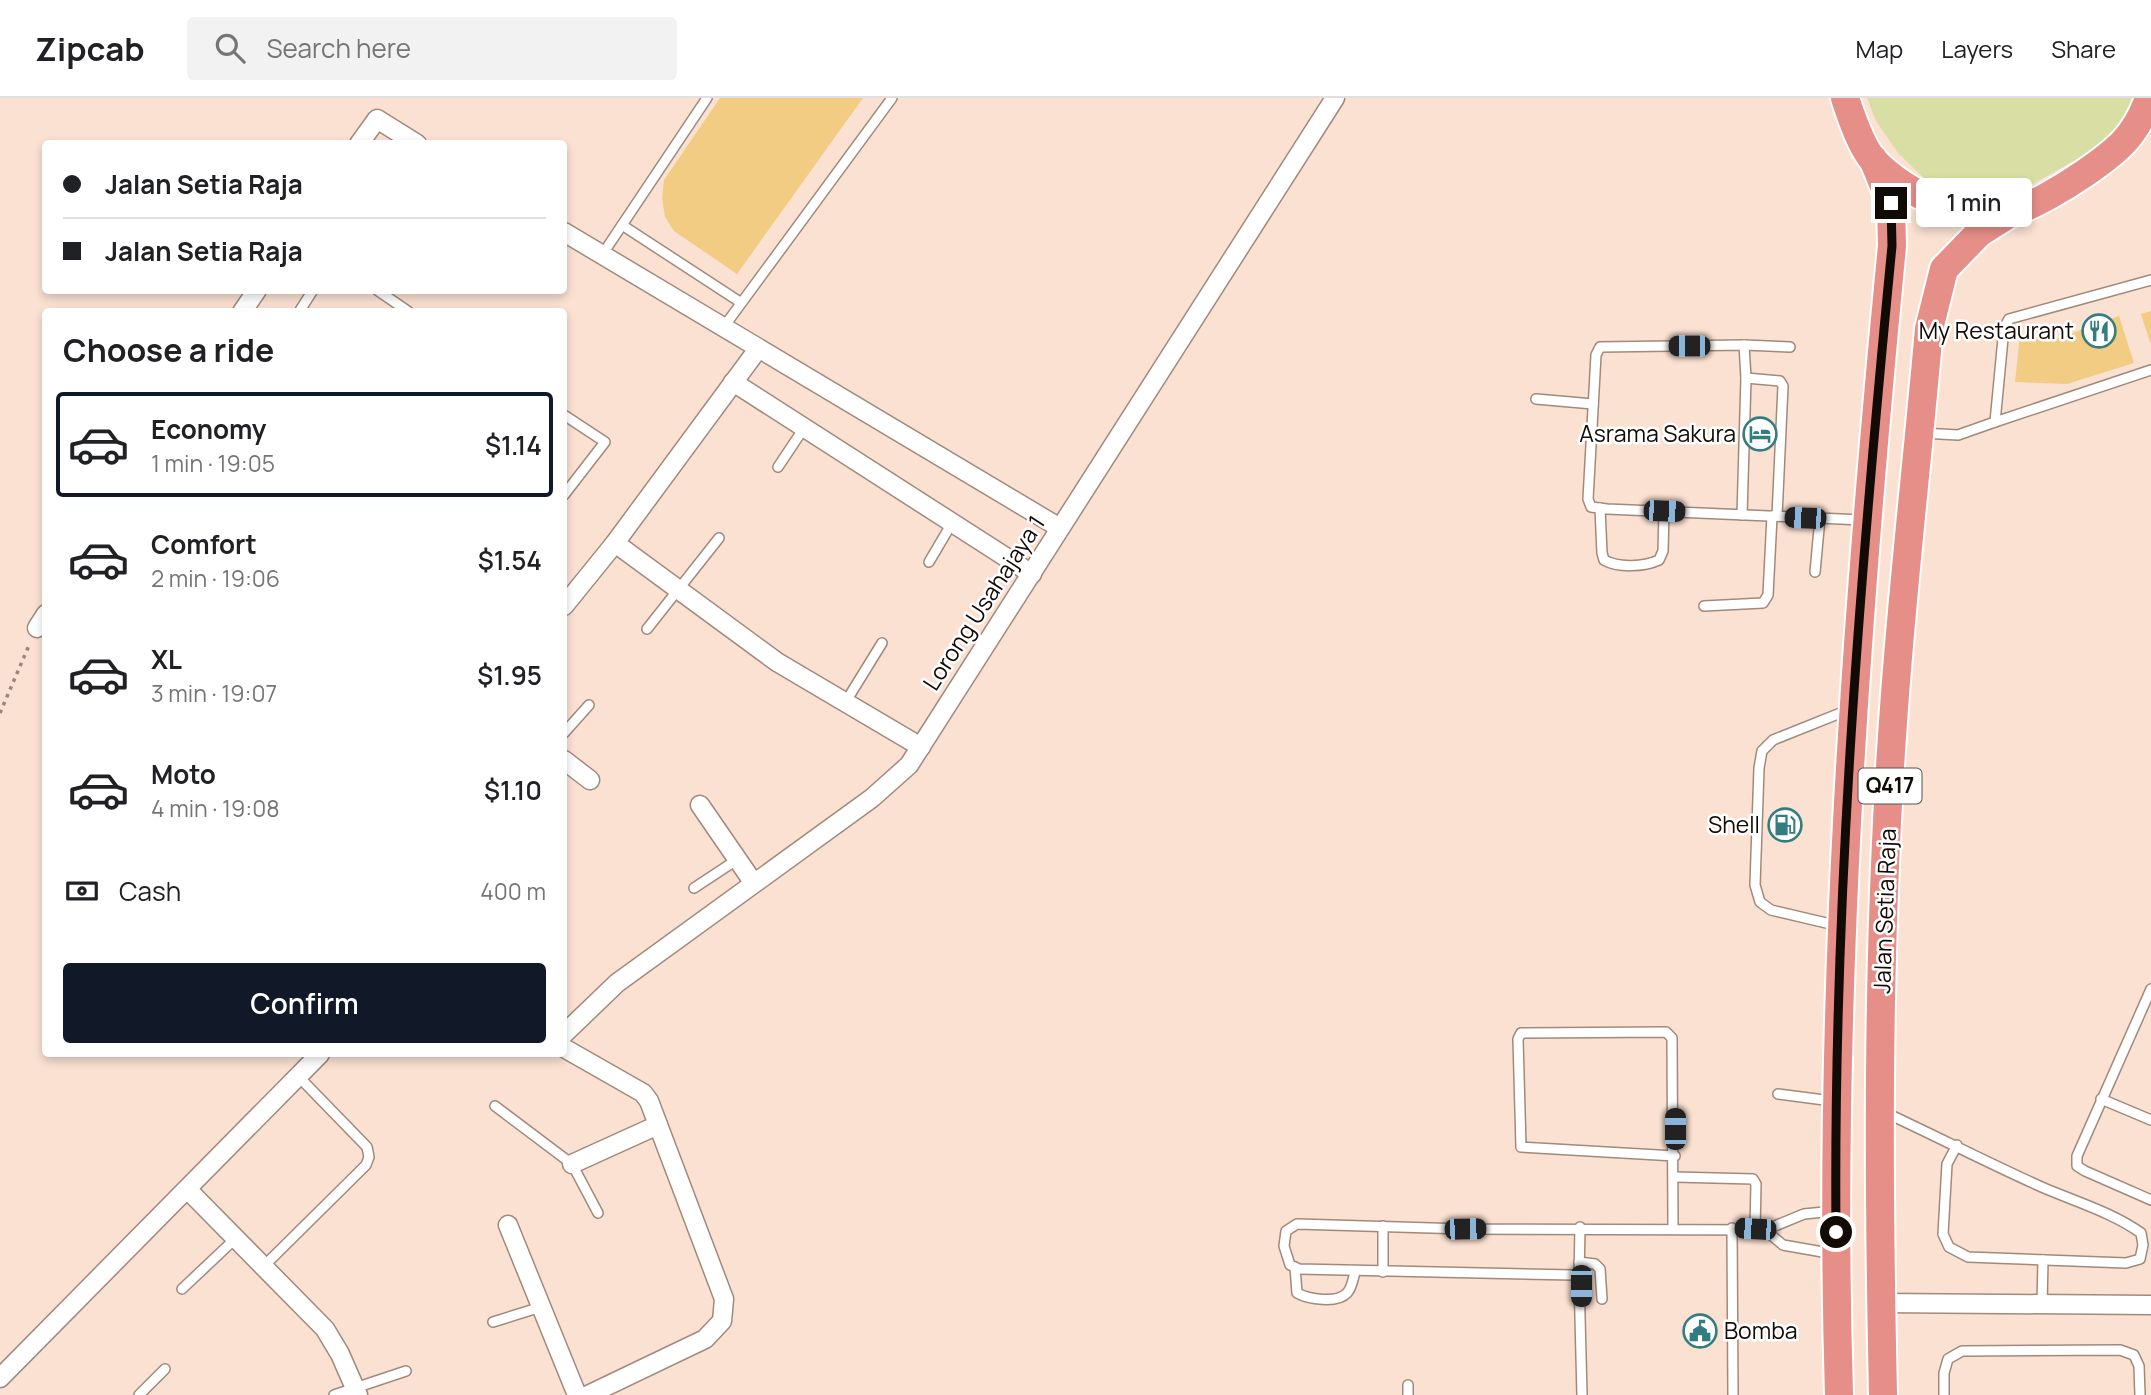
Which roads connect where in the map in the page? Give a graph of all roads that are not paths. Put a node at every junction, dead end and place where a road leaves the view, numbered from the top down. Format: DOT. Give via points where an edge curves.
graph roads {
  1 [pos="707,98"];
  2 [pos="892,98"];
  3 [pos="1335,98"];
  4 [pos="1845,98"];
  5 [pos="2148,98"];
  6 [pos="362,140"];
  7 [pos="411,140"];
  8 [pos="1873,159"];
  9 [pos="2012,212"];
  10 [pos="622,225"];
  11 [pos="567,234"];
  12 [pos="602,255"];
  13 [pos="2151,281"];
  14 [pos="383,294"];
  15 [pos="740,302"];
  16 [pos="403,308"];
  17 [pos="723,328"];
  18 [pos="1744,345"];
  19 [pos="1790,347"];
  20 [pos="758,349"];
  21 [pos="2151,370"];
  22 [pos="1746,378"];
  23 [pos="733,382"];
  24 [pos="1536,400"];
  25 [pos="1593,404"];
  26 [pos="567,417"];
  27 [pos="1995,422"];
  28 [pos="804,428"];
  29 [pos="1920,433"];
  30 [pos="778,467"];
  31 [pos="567,491"];
  32 [pos="1600,508"];
  33 [pos="1664,511"];
  34 [pos="1742,515"];
  35 [pos="1774,516"];
  36 [pos="1820,518"];
  37 [pos="1869,520"];
  38 [pos="952,523"];
  39 [pos="1060,528"];
  40 [pos="719,538"];
  41 [pos="615,543"];
  42 [pos="929,562"];
  43 [pos="1815,572"];
  44 [pos="1032,573"];
  45 [pos="678,589"];
  46 [pos="567,602"];
  47 [pos="1704,606"];
  48 [pos="647,629"];
  49 [pos="882,643"];
  50 [pos="845,704"];
  51 [pos="589,705"];
  52 [pos="1854,708"];
  53 [pos="567,730"];
  54 [pos="921,747"];
  55 [pos="567,762"];
  56 [pos="590,780"];
  57 [pos="700,805"];
  58 [pos="738,859"];
  59 [pos="753,882"];
  60 [pos="694,888"];
  61 [pos="1841,926"];
  62 [pos="2151,989"];
  63 [pos="567,1031"];
  64 [pos="567,1050"];
  65 [pos="317,1057"];
  66 [pos="298,1076"];
  67 [pos="1778,1094"];
  68 [pos="2101,1099"];
  69 [pos="1837,1102"];
  70 [pos="495,1106"];
  71 [pos="1880,1110"];
  72 [pos="2151,1120"];
  73 [pos="657,1125"];
  74 [pos="1957,1145"];
  75 [pos="1675,1156"];
  76 [pos="572,1164"];
  77 [pos="1675,1177"];
  78 [pos="188,1190"];
  79 [pos="2151,1200"];
  80 [pos="1836,1210"];
  81 [pos="598,1213"];
  82 [pos="508,1224"];
  83 [pos="1383,1227"];
  84 [pos="1580,1227"];
  85 [pos="1673,1228"];
  86 [pos="1732,1228"];
  87 [pos="1760,1230"];
  88 [pos="236,1238"];
  89 [pos="1836,1254"];
  90 [pos="2043,1260"];
  91 [pos="1579,1262"];
  92 [pos="264,1266"];
  93 [pos="1295,1267"];
  94 [pos="1355,1272"];
  95 [pos="1383,1272"];
  96 [pos="1579,1278"];
  97 [pos="182,1289"];
  98 [pos="1602,1299"];
  99 [pos="1881,1304"];
  100 [pos="2042,1305"];
  101 [pos="2151,1306"];
  102 [pos="541,1307"];
  103 [pos="493,1322"];
  104 [pos="165,1369"];
  105 [pos="406,1371"];
  106 [pos="0,1378"];
  107 [pos="357,1391"];
  108 [pos="139,1395"];
  109 [pos="334,1395"];
  110 [pos="577,1395"];
  111 [pos="588,1395"];
  112 [pos="1582,1395"];
  113 [pos="1733,1395"];
  114 [pos="1839,1395"];
  115 [pos="1883,1395"];
  116 [pos="1944,1395"];
  117 [pos="2140,1395"];
  1 -- 10 [label="lane"];
  2 -- 15 [label="lane"];
  3 -- 39 [label="street, Lorong Usahajaya 1"];
  4 -- 8 [label="highway, Jalan Setia Raja / Q417"];
  5 -- 9 [label="highway, Jalan Setia Raja / Q417" via="2136,135 2073,181"];
  6 -- 7 [label="street" via="377,119"];
  8 -- 9 [label="highway, Jalan Setia Raja / Q417" via="1932,201 1981,212"];
  8 -- 37 [label="highway, Jalan Setia Raja / Q417" via="1891,203 1892,246"];
  9 -- 29 [label="highway, Jalan Setia Raja / Q417" via="1979,233 1944,270 1929,329"];
  10 -- 12 [label="lane"];
  10 -- 15 [label="lane"];
  11 -- 12 [label="street"];
  12 -- 17 [label="street"];
  13 -- 27 [label="lane" via="2009,319 2004,328"];
  14 -- 16 [label="lane"];
  15 -- 17 [label="lane"];
  17 -- 20 [label="street"];
  18 -- 19 [label="lane"];
  18 -- 22 [label="lane"];
  18 -- 25 [label="lane" via="1600,347"];
  20 -- 23 [label="street"];
  20 -- 39 [label="street"];
  21 -- 27 [label="lane"];
  22 -- 34 [label="lane"];
  22 -- 35 [label="lane" via="1780,380 1783,386"];
  23 -- 28 [label="street"];
  23 -- 41 [label="street"];
  24 -- 25 [label="lane"];
  25 -- 32 [label="lane" via="1588,499 1591,507"];
  26 -- 31 [label="lane" via="605,442"];
  27 -- 29 [label="lane" via="1958,435"];
  28 -- 30 [label="lane"];
  28 -- 38 [label="street"];
  29 -- 71 [label="highway, Jalan Setia Raja / Q417" via="1894,709"];
  32 -- 33 [label="lane"];
  32 -- 33 [label="lane" via="1602,553 1610,564 1648,565 1659,560"];
  33 -- 34 [label="lane"];
  34 -- 35 [label="lane"];
  35 -- 36 [label="lane"];
  35 -- 47 [label="lane" via="1768,595 1763,603"];
  36 -- 37 [label="lane"];
  36 -- 43 [label="lane"];
  37 -- 52 [label="highway, Jalan Setia Raja / Q417"];
  38 -- 42 [label="lane"];
  38 -- 44 [label="street"];
  39 -- 44 [label="street, Lorong Usahajaya 1"];
  40 -- 45 [label="lane"];
  41 -- 45 [label="street"];
  41 -- 46 [label="street"];
  44 -- 54 [label="street, Lorong Usahajaya 1"];
  45 -- 48 [label="lane"];
  45 -- 50 [label="street" via="777,662"];
  49 -- 50 [label="lane"];
  50 -- 54 [label="street"];
  51 -- 53 [label="lane"];
  52 -- 61 [label="highway, Jalan Setia Raja / Q417"];
  52 -- 61 [label="lane" via="1773,740 1762,751 1759,768 1755,886 1760,902 1771,910"];
  54 -- 59 [label="street, Lorong Usahajaya 1" via="909,765 872,798"];
  55 -- 56 [label="street"];
  57 -- 58 [label="street"];
  58 -- 59 [label="street"];
  58 -- 60 [label="lane"];
  59 -- 63 [label="street, Lorong Usahajaya 1" via="617,983"];
  61 -- 69 [label="highway, Jalan Setia Raja / Q417"];
  62 -- 68 [label="lane"];
  64 -- 73 [label="street" via="643,1093"];
  65 -- 66 [label="street"];
  66 -- 78 [label="street"];
  66 -- 92 [label="lane" via="367,1147 369,1157"];
  67 -- 69 [label="lane"];
  68 -- 72 [label="lane"];
  68 -- 79 [label="lane" via="2077,1166"];
  69 -- 80 [label="highway, Jalan Setia Raja / Q417"];
  70 -- 76 [label="lane"];
  71 -- 74 [label="lane"];
  71 -- 99 [label="highway, Jalan Setia Raja / Q417"];
  73 -- 76 [label="street"];
  73 -- 111 [label="street" via="724,1299 722,1321 705,1339"];
  74 -- 90 [label="lane" via="1947,1164 1943,1234 1949,1247 1968,1257"];
  74 -- 90 [label="lane" via="2127,1223 2141,1234 2140,1259 2126,1263"];
  75 -- 75 [label="lane" via="1674,1047 1666,1032 1521,1033 1521,1147"];
  75 -- 77 [label="lane"];
  76 -- 81 [label="lane"];
  77 -- 85 [label="lane"];
  77 -- 87 [label="lane" via="1753,1179"];
  78 -- 88 [label="street"];
  78 -- 106 [label="street"];
  80 -- 87 [label="lane" via="1804,1214"];
  80 -- 89 [label="highway, Jalan Setia Raja / Q417"];
  82 -- 102 [label="street"];
  83 -- 84 [label="lane"];
  83 -- 93 [label="lane" via="1297,1224 1286,1231 1284,1246 1290,1265"];
  83 -- 95 [label="lane"];
  84 -- 85 [label="lane"];
  84 -- 91 [label="lane"];
  85 -- 86 [label="lane"];
  86 -- 87 [label="lane"];
  86 -- 113 [label="lane"];
  87 -- 89 [label="lane" via="1783,1245"];
  88 -- 92 [label="street"];
  88 -- 97 [label="lane"];
  89 -- 114 [label="highway, Jalan Setia Raja / Q417"];
  90 -- 100 [label="lane"];
  91 -- 96 [label="lane"];
  91 -- 98 [label="lane" via="1600,1269"];
  92 -- 107 [label="street" via="325,1329"];
  93 -- 94 [label="lane"];
  93 -- 94 [label="lane" via="1297,1293 1307,1298 1342,1297"];
  94 -- 95 [label="lane"];
  95 -- 96 [label="lane"];
  96 -- 112 [label="lane"];
  99 -- 100 [label="street"];
  99 -- 115 [label="highway, Jalan Setia Raja / Q417"];
  100 -- 101 [label="street"];
  102 -- 103 [label="lane"];
  102 -- 110 [label="street"];
  104 -- 108 [label="lane"];
  105 -- 107 [label="lane"];
  107 -- 109 [label="lane"];
  116 -- 117 [label="lane" via="1948,1359 1962,1351 2120,1350 2134,1355 2139,1366"];
}
